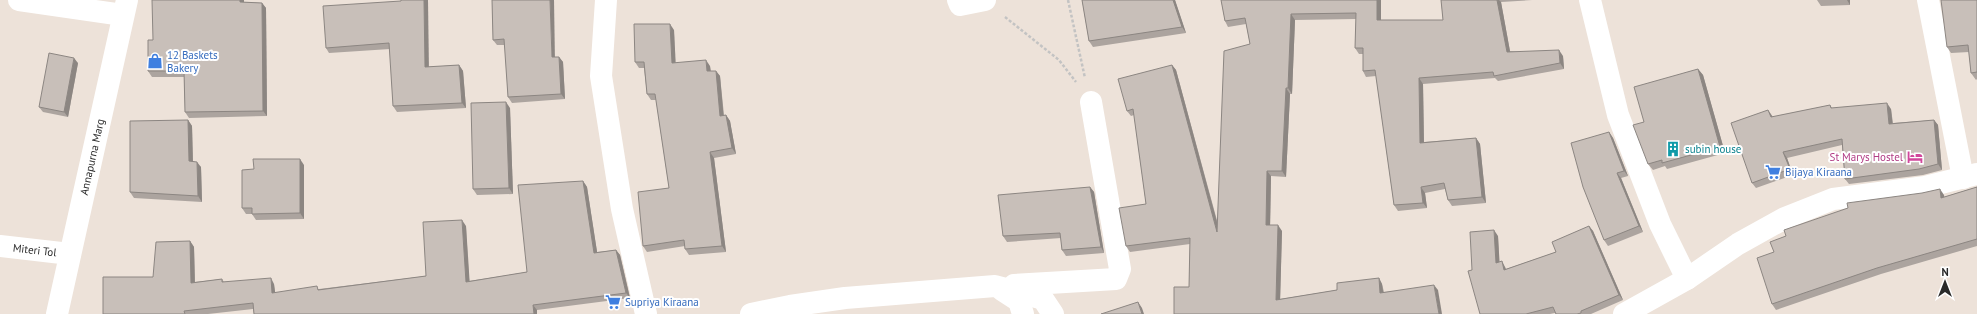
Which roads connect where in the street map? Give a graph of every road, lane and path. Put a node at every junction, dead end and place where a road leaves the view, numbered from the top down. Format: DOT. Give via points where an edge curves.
graph roads {
  1 [pos="19,0"];
  2 [pos="606,0"];
  3 [pos="958,0"];
  4 [pos="984,0"];
  5 [pos="1068,0"];
  6 [pos="1590,0"];
  7 [pos="1928,0"];
  8 [pos="125,8"];
  9 [pos="1091,102"];
  10 [pos="1970,176"];
  11 [pos="0,246"];
  12 [pos="70,254"];
  13 [pos="1687,279"];
  14 [pos="995,286"];
  15 [pos="57,314"];
  16 [pos="646,314"];
  17 [pos="751,314"];
  18 [pos="1023,314"];
  19 [pos="1053,314"];
  20 [pos="1624,314"];
  1 -- 8 [label="street"];
  2 -- 16 [label="street" via="601,76 622,209"];
  3 -- 4 [label="street" via="960,5"];
  4 -- 9 [label="path" via="1059,60"];
  5 -- 9 [label="path"];
  6 -- 13 [label="street" via="1618,115 1660,224"];
  7 -- 10 [label="street"];
  8 -- 12 [label="street, Annapurna Marg"];
  9 -- 14 [label="street" via="1120,269 1116,279"];
  10 -- 13 [label="street" via="1925,187 1833,199 1785,218 1738,244"];
  11 -- 12 [label="street, Miteri Tol"];
  12 -- 15 [label="street, Annapurna Marg"];
  13 -- 20 [label="street"];
  14 -- 17 [label="street" via="845,298"];
  14 -- 18 [label="street" via="1019,301"];
  14 -- 19 [label="street" via="1043,299"];
}
